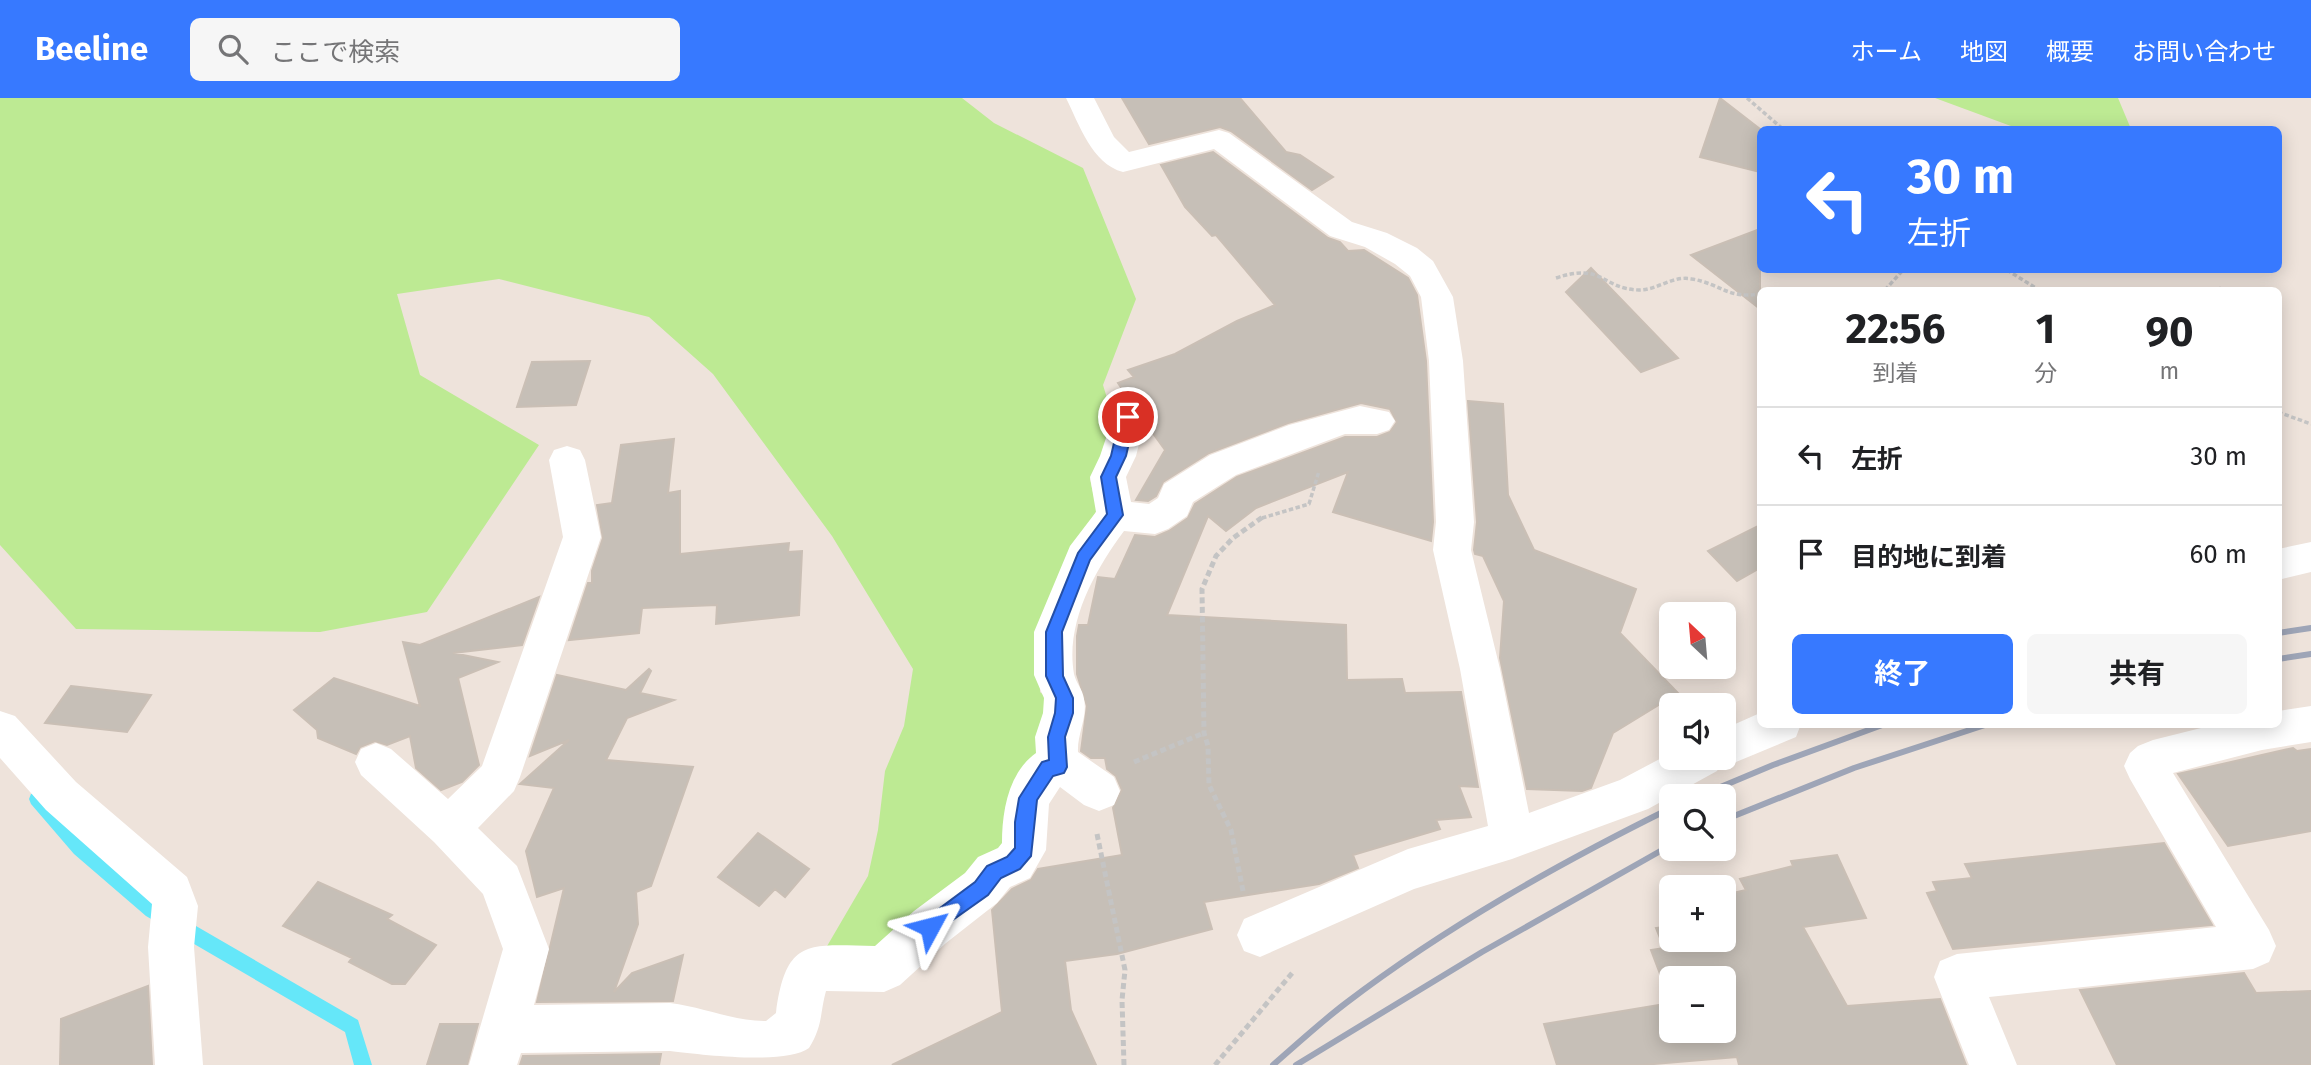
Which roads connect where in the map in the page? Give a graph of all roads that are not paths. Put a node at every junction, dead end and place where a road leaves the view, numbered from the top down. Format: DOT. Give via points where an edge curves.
graph roads {
  1 [pos="1080,98"];
  2 [pos="1128,417"];
  3 [pos="1377,421"];
  4 [pos="567,460"];
  5 [pos="1115,515"];
  6 [pos="2311,556"];
  7 [pos="2282,564"];
  8 [pos="2311,724"];
  9 [pos="1772,728"];
  10 [pos="0,729"];
  11 [pos="1736,743"];
  12 [pos="376,762"];
  13 [pos="1058,767"];
  14 [pos="1680,770"];
  15 [pos="1099,791"];
  16 [pos="449,828"];
  17 [pos="1512,838"];
  18 [pos="1260,935"];
  19 [pos="498,1047"];
  20 [pos="179,1065"];
  21 [pos="1993,1065"];
  1 -- 17 [label="street" via="1102,141 1124,163 1219,139 1341,229 1376,240 1422,269 1437,297 1446,361 1455,522 1452,550"];
  2 -- 5 [label="street" via="1108,477"];
  3 -- 5 [label="street" via="1345,421 1223,465 1177,494 1174,506 1155,519"];
  4 -- 16 [label="street" via="582,537 499,778"];
  5 -- 13 [label="street" via="1083,557 1054,632 1055,676 1064,698 1056,737"];
  6 -- 7 [label="street"];
  8 -- 21 [label="street" via="2153,759 2146,766 2253,946 1957,976"];
  9 -- 11 [label="street"];
  10 -- 20 [label="street" via="61,796 171,892"];
  12 -- 16 [label="street"];
  13 -- 15 [label="street" via="1065,766"];
  13 -- 19 [label="street" via="1048,768 1028,798 1024,850 1014,863 994,872 981,888 884,968 816,968 803,981 799,1019 783,1044 770,1050 746,1049 670,1027"];
  14 -- 17 [label="street" via="1633,795"];
  16 -- 19 [label="street" via="501,881 526,949"];
  17 -- 18 [label="street" via="1408,870"];
}
